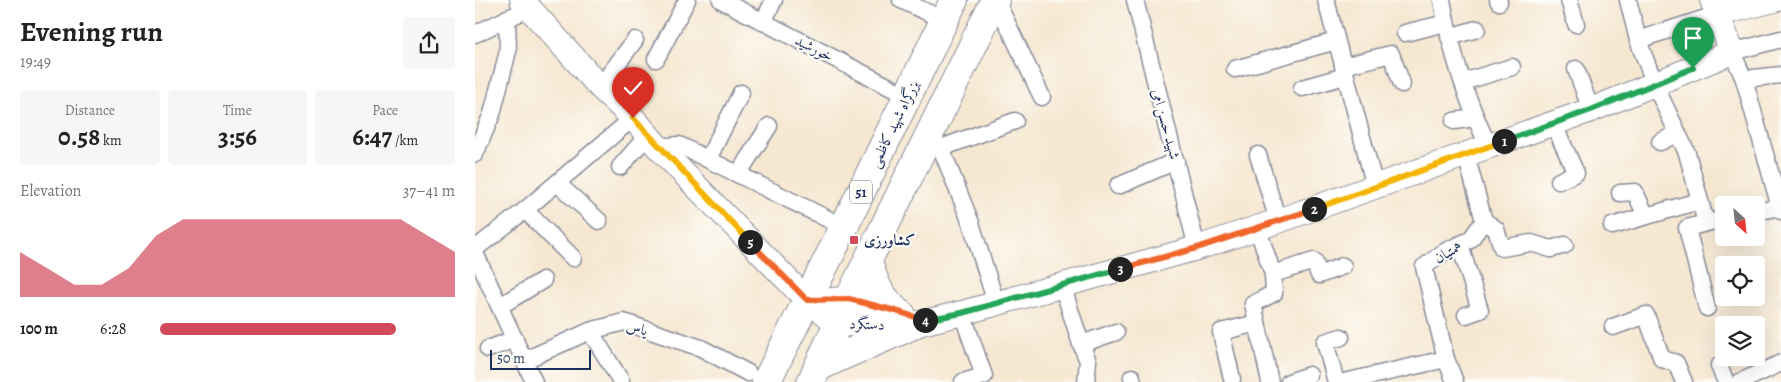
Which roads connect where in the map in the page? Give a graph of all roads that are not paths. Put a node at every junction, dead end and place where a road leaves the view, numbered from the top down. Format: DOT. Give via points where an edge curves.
graph roads {
  1 [pos="687,0"];
  2 [pos="721,0"];
  3 [pos="774,0"];
  4 [pos="901,0"];
  5 [pos="996,0"];
  6 [pos="1135,0"];
  7 [pos="1326,0"];
  8 [pos="1442,0"];
  9 [pos="1569,0"];
  10 [pos="1628,0"];
  11 [pos="1775,0"];
  12 [pos="526,4"];
  13 [pos="1742,4"];
  14 [pos="1715,7"];
  15 [pos="949,10"];
  16 [pos="507,18"];
  17 [pos="763,22"];
  18 [pos="1576,24"];
  19 [pos="1477,28"];
  20 [pos="1447,30"];
  21 [pos="1405,33"];
  22 [pos="475,34"];
  23 [pos="1781,39"];
  24 [pos="635,40"];
  25 [pos="1638,40"];
  26 [pos="1336,41"];
  27 [pos="1732,52"];
  28 [pos="656,60"];
  29 [pos="1512,67"];
  30 [pos="1235,69"];
  31 [pos="1576,70"];
  32 [pos="1344,71"];
  33 [pos="1781,75"];
  34 [pos="1744,79"];
  35 [pos="1463,82"];
  36 [pos="1402,84"];
  37 [pos="1655,85"];
  38 [pos="600,87"];
  39 [pos="1302,88"];
  40 [pos="741,93"];
  41 [pos="907,96"];
  42 [pos="1042,97"];
  43 [pos="1591,110"];
  44 [pos="1475,118"];
  45 [pos="1015,121"];
  46 [pos="1454,121"];
  47 [pos="1553,123"];
  48 [pos="769,126"];
  49 [pos="646,133"];
  50 [pos="1677,134"];
  51 [pos="1660,142"];
  52 [pos="934,144"];
  53 [pos="1489,147"];
  54 [pos="475,154"];
  55 [pos="1466,155"];
  56 [pos="1258,156"];
  57 [pos="708,159"];
  58 [pos="1176,161"];
  59 [pos="620,167"];
  60 [pos="738,174"];
  61 [pos="1559,181"];
  62 [pos="557,183"];
  63 [pos="1118,186"];
  64 [pos="1375,187"];
  65 [pos="1620,194"];
  66 [pos="1699,201"];
  67 [pos="1780,209"];
  68 [pos="525,210"];
  69 [pos="1765,211"];
  70 [pos="1646,216"];
  71 [pos="599,221"];
  72 [pos="1484,221"];
  73 [pos="1715,221"];
  74 [pos="1706,223"];
  75 [pos="1267,224"];
  76 [pos="1612,226"];
  77 [pos="844,227"];
  78 [pos="1460,245"];
  79 [pos="1565,245"];
  80 [pos="1197,248"];
  81 [pos="475,249"];
  82 [pos="475,253"];
  83 [pos="573,258"];
  84 [pos="868,262"];
  85 [pos="1343,266"];
  86 [pos="1273,274"];
  87 [pos="479,276"];
  88 [pos="543,280"];
  89 [pos="1062,285"];
  90 [pos="807,300"];
  91 [pos="996,303"];
  92 [pos="500,306"];
  93 [pos="1707,308"];
  94 [pos="844,311"];
  95 [pos="962,313"];
  96 [pos="1466,315"];
  97 [pos="912,319"];
  98 [pos="1257,323"];
  99 [pos="1613,327"];
  100 [pos="590,331"];
  101 [pos="1117,332"];
  102 [pos="1341,337"];
  103 [pos="515,339"];
  104 [pos="1081,344"];
  105 [pos="489,349"];
  106 [pos="1446,359"];
  107 [pos="525,360"];
  108 [pos="1781,363"];
  109 [pos="1719,366"];
  110 [pos="815,374"];
  111 [pos="1309,374"];
  112 [pos="757,377"];
  113 [pos="1232,379"];
  114 [pos="624,380"];
  115 [pos="534,382"];
  116 [pos="963,382"];
  117 [pos="1086,382"];
  118 [pos="1270,382"];
  119 [pos="1289,382"];
  120 [pos="1336,382"];
  121 [pos="1344,382"];
  122 [pos="1455,382"];
  123 [pos="1683,382"];
  124 [pos="1726,382"];
  125 [pos="1740,382"];
  1 -- 28 [label="street"];
  2 -- 17 [label="street, خورشید"];
  3 -- 17 [label="street"];
  4 -- 15 [label="street"];
  5 -- 42 [label="street"];
  5 -- 52 [label="highway, 51"];
  6 -- 58 [label="street, شهید حسن امی"];
  7 -- 26 [label="street"];
  8 -- 20 [label="street"];
  9 -- 18 [label="street"];
  10 -- 25 [label="street"];
  11 -- 13 [label="street"];
  12 -- 16 [label="street"];
  12 -- 38 [label="street"];
  13 -- 14 [label="street"];
  14 -- 25 [label="street"];
  14 -- 27 [label="street"];
  15 -- 41 [label="highway, بزرگراه شهید کاظمی / 51"];
  16 -- 22 [label="street"];
  16 -- 54 [label="street" via="508,51 492,114"];
  17 -- 41 [label="street, خورشید"];
  19 -- 20 [label="street"];
  20 -- 21 [label="street"];
  20 -- 35 [label="street"];
  23 -- 27 [label="street, دستگرد"];
  24 -- 38 [label="street"];
  25 -- 37 [label="street"];
  26 -- 30 [label="street"];
  26 -- 32 [label="street"];
  27 -- 34 [label="street"];
  27 -- 37 [label="street, دستگرد"];
  29 -- 35 [label="street"];
  31 -- 43 [label="street"];
  32 -- 36 [label="street" via="1391,54"];
  32 -- 39 [label="street"];
  32 -- 64 [label="street"];
  33 -- 34 [label="street"];
  34 -- 67 [label="street"];
  35 -- 44 [label="street"];
  37 -- 43 [label="street, دستگرد"];
  37 -- 50 [label="street"];
  38 -- 49 [label="street"];
  40 -- 57 [label="street"];
  41 -- 77 [label="highway, بزرگراه شهید کاظمی / 51"];
  43 -- 47 [label="street, دستگرد"];
  44 -- 46 [label="street"];
  44 -- 53 [label="street"];
  45 -- 52 [label="street"];
  47 -- 53 [label="street, دستگرد"];
  47 -- 61 [label="street" via="1576,173"];
  48 -- 60 [label="street"];
  49 -- 57 [label="street"];
  49 -- 59 [label="street"];
  49 -- 62 [label="street"];
  49 -- 90 [label="street"];
  50 -- 51 [label="street"];
  50 -- 66 [label="street" via="1687,153"];
  52 -- 84 [label="highway, 51"];
  52 -- 91 [label="street" via="971,223"];
  53 -- 55 [label="street, دستگرد"];
  55 -- 64 [label="street, دستگرد"];
  55 -- 72 [label="street"];
  56 -- 75 [label="street"];
  57 -- 60 [label="street"];
  58 -- 63 [label="street"];
  58 -- 80 [label="street, شهید حسن امی"];
  60 -- 77 [label="street"];
  62 -- 68 [label="street"];
  62 -- 71 [label="street"];
  64 -- 75 [label="street, دستگرد"];
  65 -- 70 [label="street" via="1635,192"];
  66 -- 70 [label="street"];
  66 -- 74 [label="street"];
  67 -- 69 [label="street"];
  68 -- 81 [label="street"];
  68 -- 83 [label="street"];
  70 -- 76 [label="street"];
  72 -- 78 [label="street, همتیان" via="1470,240"];
  72 -- 79 [label="street" via="1496,229 1502,248 1531,243 1551,249"];
  73 -- 74 [label="street"];
  74 -- 93 [label="street" via="1687,228"];
  75 -- 80 [label="street, دستگرد"];
  75 -- 86 [label="street"];
  77 -- 90 [label="highway, بزرگراه شهید کاظمی / 51"];
  78 -- 96 [label="street" via="1479,310"];
  78 -- 106 [label="street, همتیان" via="1424,267"];
  80 -- 89 [label="street, دستگرد"];
  82 -- 87 [label="street"];
  84 -- 94 [label="highway, 51"];
  84 -- 97 [label="highway" via="881,295"];
  85 -- 86 [label="street" via="1319,275 1314,261"];
  86 -- 98 [label="street" via="1274,293 1253,304"];
  87 -- 92 [label="street"];
  88 -- 92 [label="street"];
  89 -- 91 [label="street, دستگرد"];
  89 -- 104 [label="street"];
  90 -- 94 [label="street, دستگرد"];
  90 -- 112 [label="highway, بزرگراه شهید کاظمی / 51"];
  91 -- 95 [label="street, دستگرد"];
  92 -- 103 [label="street"];
  94 -- 97 [label="street, دستگرد" via="868,326"];
  94 -- 110 [label="highway, 51"];
  95 -- 97 [label="street, دستگرد"];
  95 -- 116 [label="street" via="984,376"];
  97 -- 110 [label="highway" via="883,339 842,355"];
  98 -- 113 [label="street" via="1221,332"];
  98 -- 118 [label="street"];
  99 -- 123 [label="street" via="1646,315 1662,358 1676,363"];
  100 -- 107 [label="street, یاس"];
  100 -- 112 [label="street, یاس" via="624,322 701,348"];
  100 -- 114 [label="street"];
  101 -- 104 [label="street"];
  102 -- 120 [label="street" via="1325,342"];
  103 -- 105 [label="street"];
  103 -- 107 [label="street"];
  104 -- 117 [label="street" via="1088,361"];
  106 -- 121 [label="street"];
  106 -- 122 [label="street, همتیان"];
  107 -- 115 [label="street"];
  108 -- 125 [label="street"];
  109 -- 124 [label="street"];
  111 -- 119 [label="street"];
}
